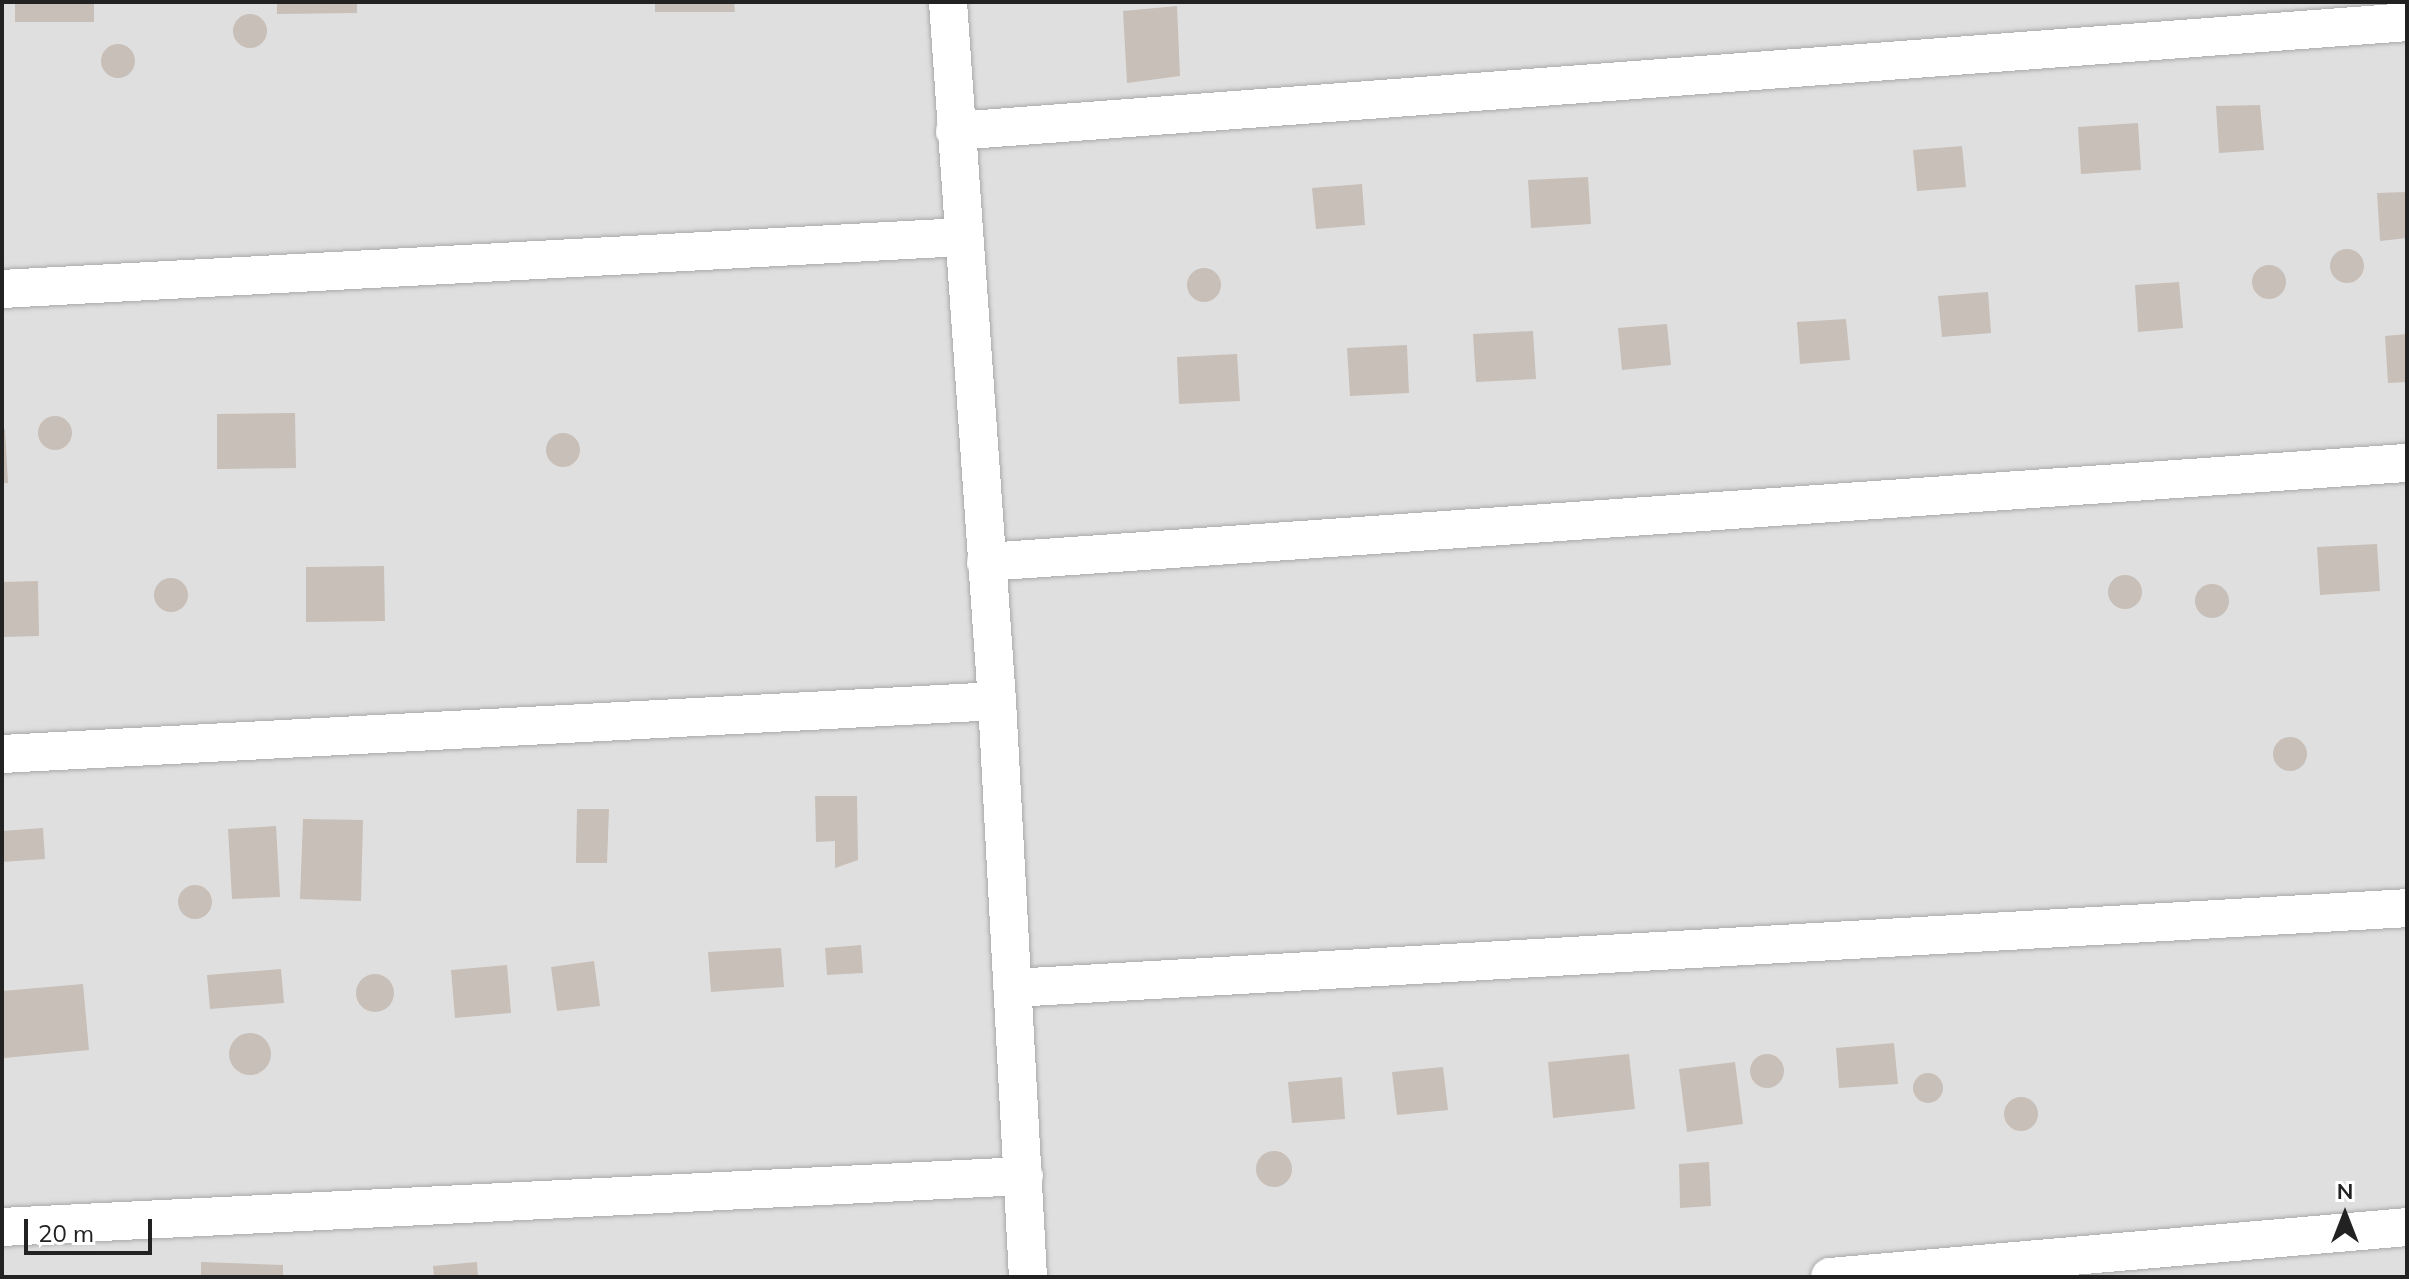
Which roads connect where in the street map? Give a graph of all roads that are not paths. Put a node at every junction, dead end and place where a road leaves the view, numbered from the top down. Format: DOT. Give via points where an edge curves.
graph roads {
  1 [pos="948,2"];
  2 [pos="2407,22"];
  3 [pos="955,131"];
  4 [pos="961,237"];
  5 [pos="2,289"];
  6 [pos="2407,463"];
  7 [pos="986,562"];
  8 [pos="997,701"];
  9 [pos="2,754"];
  10 [pos="2407,908"];
  11 [pos="1013,988"];
  12 [pos="1024,1176"];
  13 [pos="2,1227"];
  14 [pos="2407,1227"];
  15 [pos="1028,1277"];
  16 [pos="1830,1277"];
  1 -- 3 [label="street"];
  2 -- 3 [label="street"];
  3 -- 4 [label="street"];
  4 -- 5 [label="street"];
  4 -- 7 [label="street"];
  6 -- 7 [label="street"];
  7 -- 8 [label="street"];
  8 -- 9 [label="street"];
  8 -- 11 [label="street"];
  10 -- 11 [label="street"];
  11 -- 12 [label="street"];
  12 -- 13 [label="street"];
  12 -- 15 [label="street"];
  14 -- 16 [label="street"];
}
